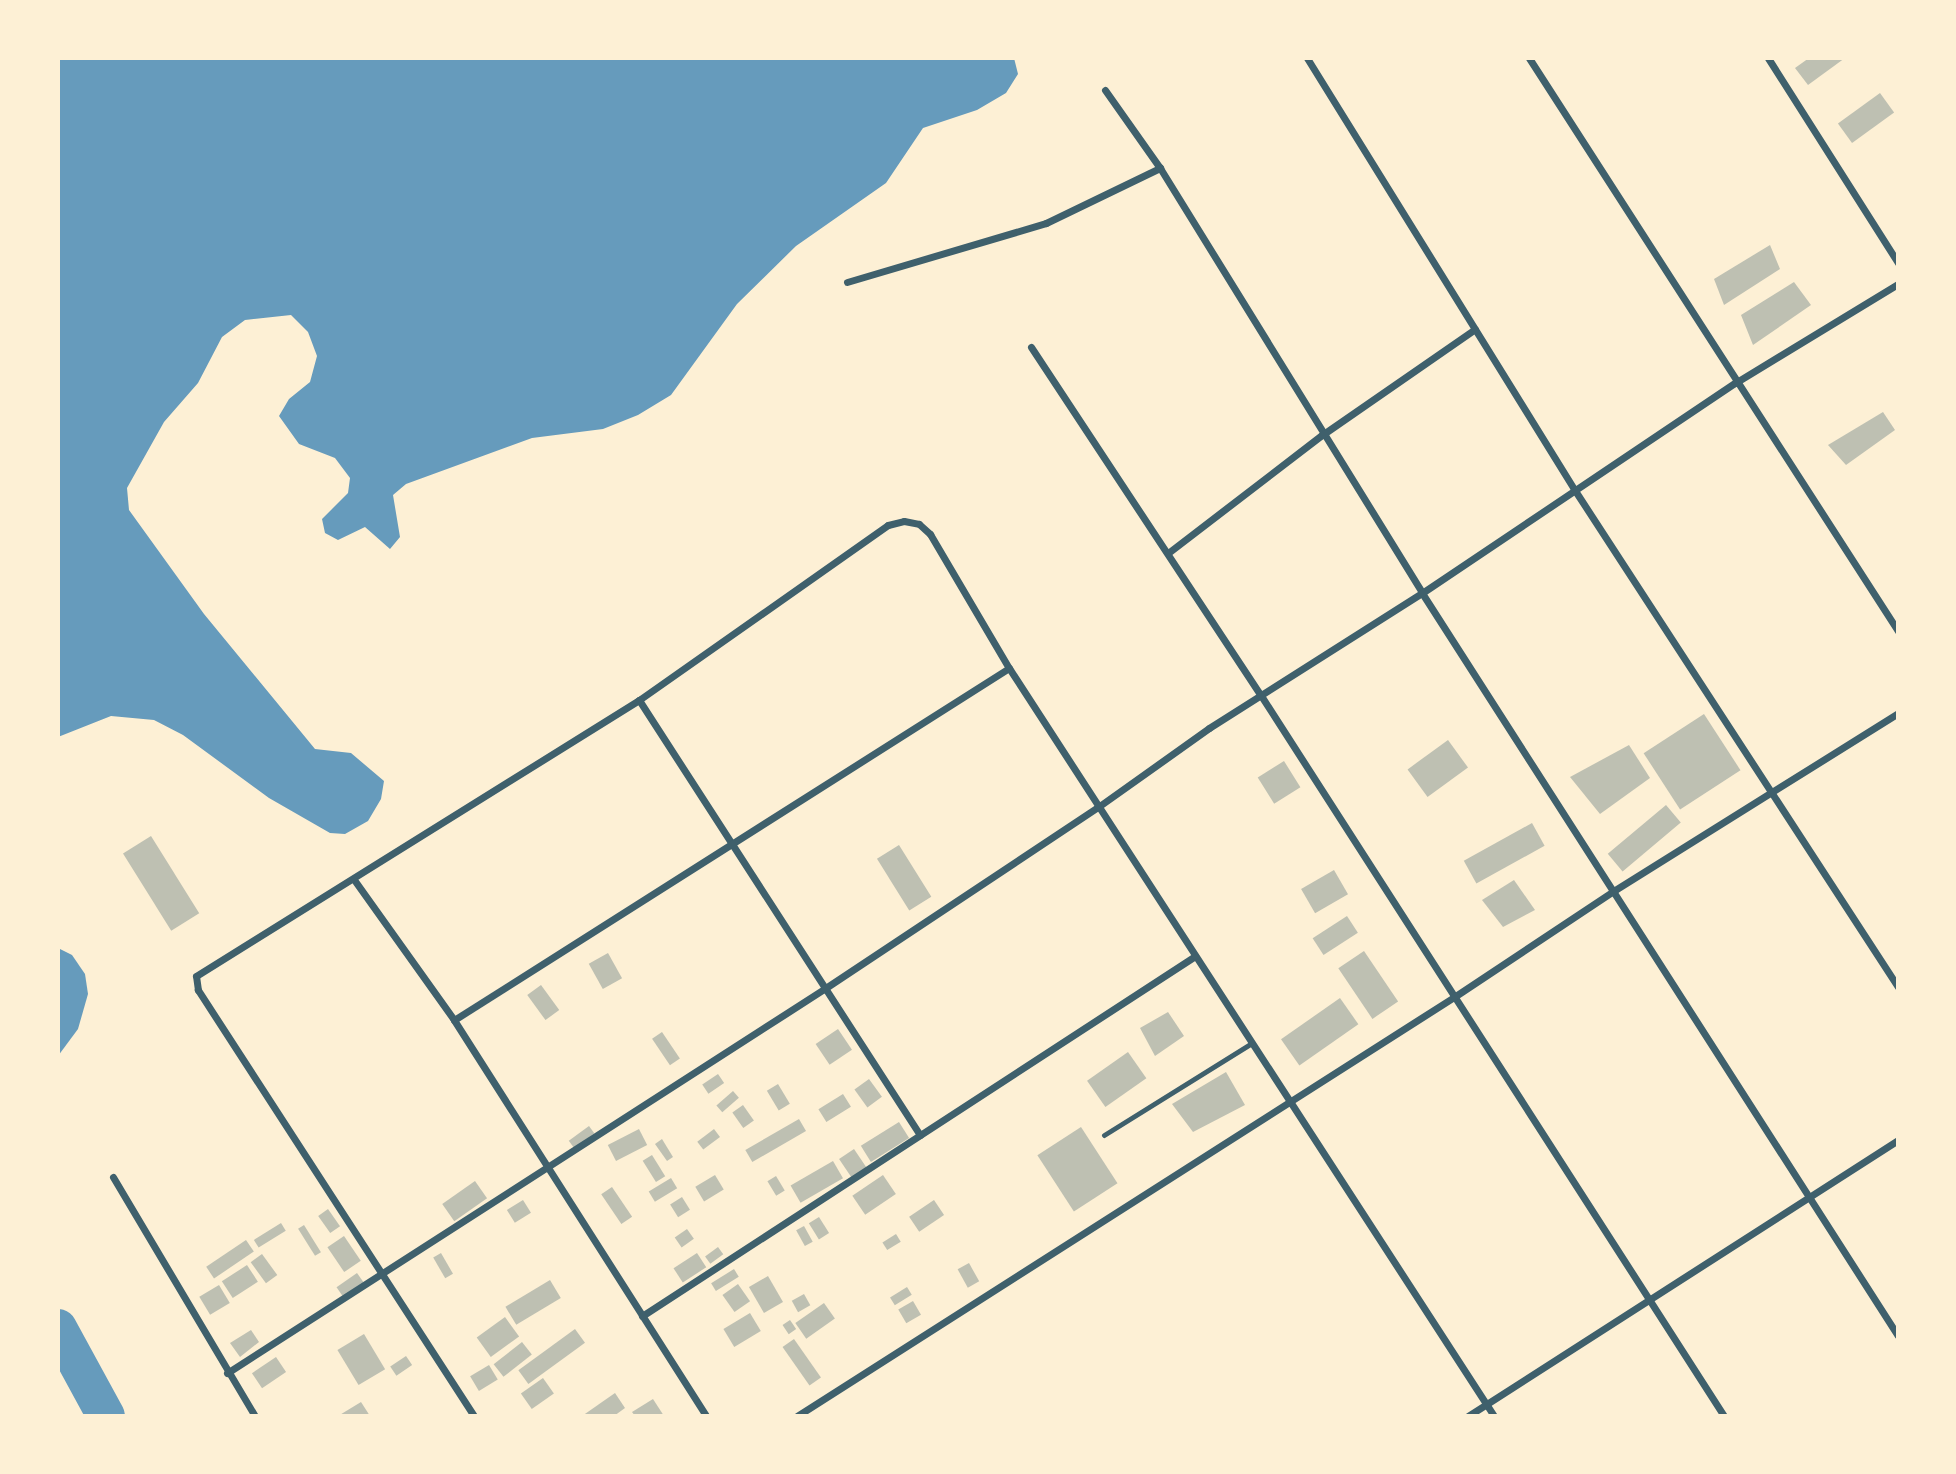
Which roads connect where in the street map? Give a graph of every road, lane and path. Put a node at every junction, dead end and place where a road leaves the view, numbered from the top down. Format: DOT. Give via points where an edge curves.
graph roads {
  1 [pos="1307,58"];
  2 [pos="1529,58"];
  3 [pos="1768,58"];
  4 [pos="1105,90"];
  5 [pos="1160,168"];
  6 [pos="1898,263"];
  7 [pos="847,282"];
  8 [pos="1898,284"];
  9 [pos="1475,329"];
  10 [pos="1031,347"];
  11 [pos="1735,383"];
  12 [pos="1322,435"];
  13 [pos="1574,489"];
  14 [pos="1168,553"];
  15 [pos="1422,593"];
  16 [pos="1898,631"];
  17 [pos="1009,668"];
  18 [pos="1260,694"];
  19 [pos="639,700"];
  20 [pos="1898,713"];
  21 [pos="1771,792"];
  22 [pos="1098,807"];
  23 [pos="732,843"];
  24 [pos="355,881"];
  25 [pos="1615,890"];
  26 [pos="1195,956"];
  27 [pos="1898,987"];
  28 [pos="824,989"];
  29 [pos="1454,997"];
  30 [pos="454,1020"];
  31 [pos="1250,1044"];
  32 [pos="1288,1104"];
  33 [pos="920,1135"];
  34 [pos="1104,1135"];
  35 [pos="1898,1140"];
  36 [pos="544,1168"];
  37 [pos="113,1177"];
  38 [pos="1807,1196"];
  39 [pos="383,1273"];
  40 [pos="1646,1300"];
  41 [pos="642,1316"];
  42 [pos="1898,1336"];
  43 [pos="227,1373"];
  44 [pos="1487,1404"];
  45 [pos="255,1416"];
  46 [pos="474,1416"];
  47 [pos="706,1416"];
  48 [pos="797,1416"];
  49 [pos="1468,1416"];
  50 [pos="1494,1416"];
  51 [pos="1724,1416"];
  1 -- 9 [label="street"];
  2 -- 11 [label="street"];
  3 -- 6 [label="street"];
  4 -- 5 [label="street"];
  5 -- 7 [label="street" via="1046,223"];
  5 -- 12 [label="street"];
  8 -- 11 [label="street"];
  9 -- 12 [label="street"];
  9 -- 13 [label="street"];
  10 -- 14 [label="street"];
  11 -- 13 [label="street"];
  11 -- 16 [label="street"];
  12 -- 14 [label="street"];
  12 -- 15 [label="street"];
  13 -- 15 [label="street"];
  13 -- 21 [label="street"];
  14 -- 18 [label="street"];
  15 -- 18 [label="street"];
  15 -- 25 [label="street"];
  17 -- 19 [label="street" via="930,534 919,524 904,521 887,525"];
  17 -- 22 [label="street"];
  17 -- 23 [label="street"];
  18 -- 22 [label="street"];
  18 -- 29 [label="street"];
  19 -- 23 [label="street"];
  19 -- 24 [label="street"];
  20 -- 21 [label="street"];
  21 -- 25 [label="street"];
  21 -- 27 [label="street"];
  22 -- 26 [label="street"];
  22 -- 28 [label="street"];
  23 -- 28 [label="street"];
  23 -- 30 [label="street"];
  24 -- 30 [label="street"];
  24 -- 39 [label="street" via="200,971 196,983"];
  25 -- 29 [label="street"];
  25 -- 38 [label="street"];
  26 -- 31 [label="street"];
  26 -- 33 [label="street"];
  28 -- 33 [label="street"];
  28 -- 36 [label="street"];
  29 -- 32 [label="street"];
  29 -- 40 [label="street"];
  30 -- 36 [label="street"];
  31 -- 32 [label="street"];
  31 -- 34 [label="lane"];
  32 -- 44 [label="street"];
  32 -- 48 [label="street"];
  33 -- 41 [label="street"];
  35 -- 38 [label="street"];
  36 -- 39 [label="street"];
  36 -- 41 [label="street"];
  37 -- 43 [label="street"];
  38 -- 40 [label="street"];
  38 -- 42 [label="street"];
  39 -- 43 [label="street"];
  39 -- 46 [label="street"];
  40 -- 44 [label="street"];
  40 -- 51 [label="street"];
  41 -- 47 [label="street"];
  43 -- 45 [label="street"];
  44 -- 49 [label="street"];
  44 -- 50 [label="street"];
}
